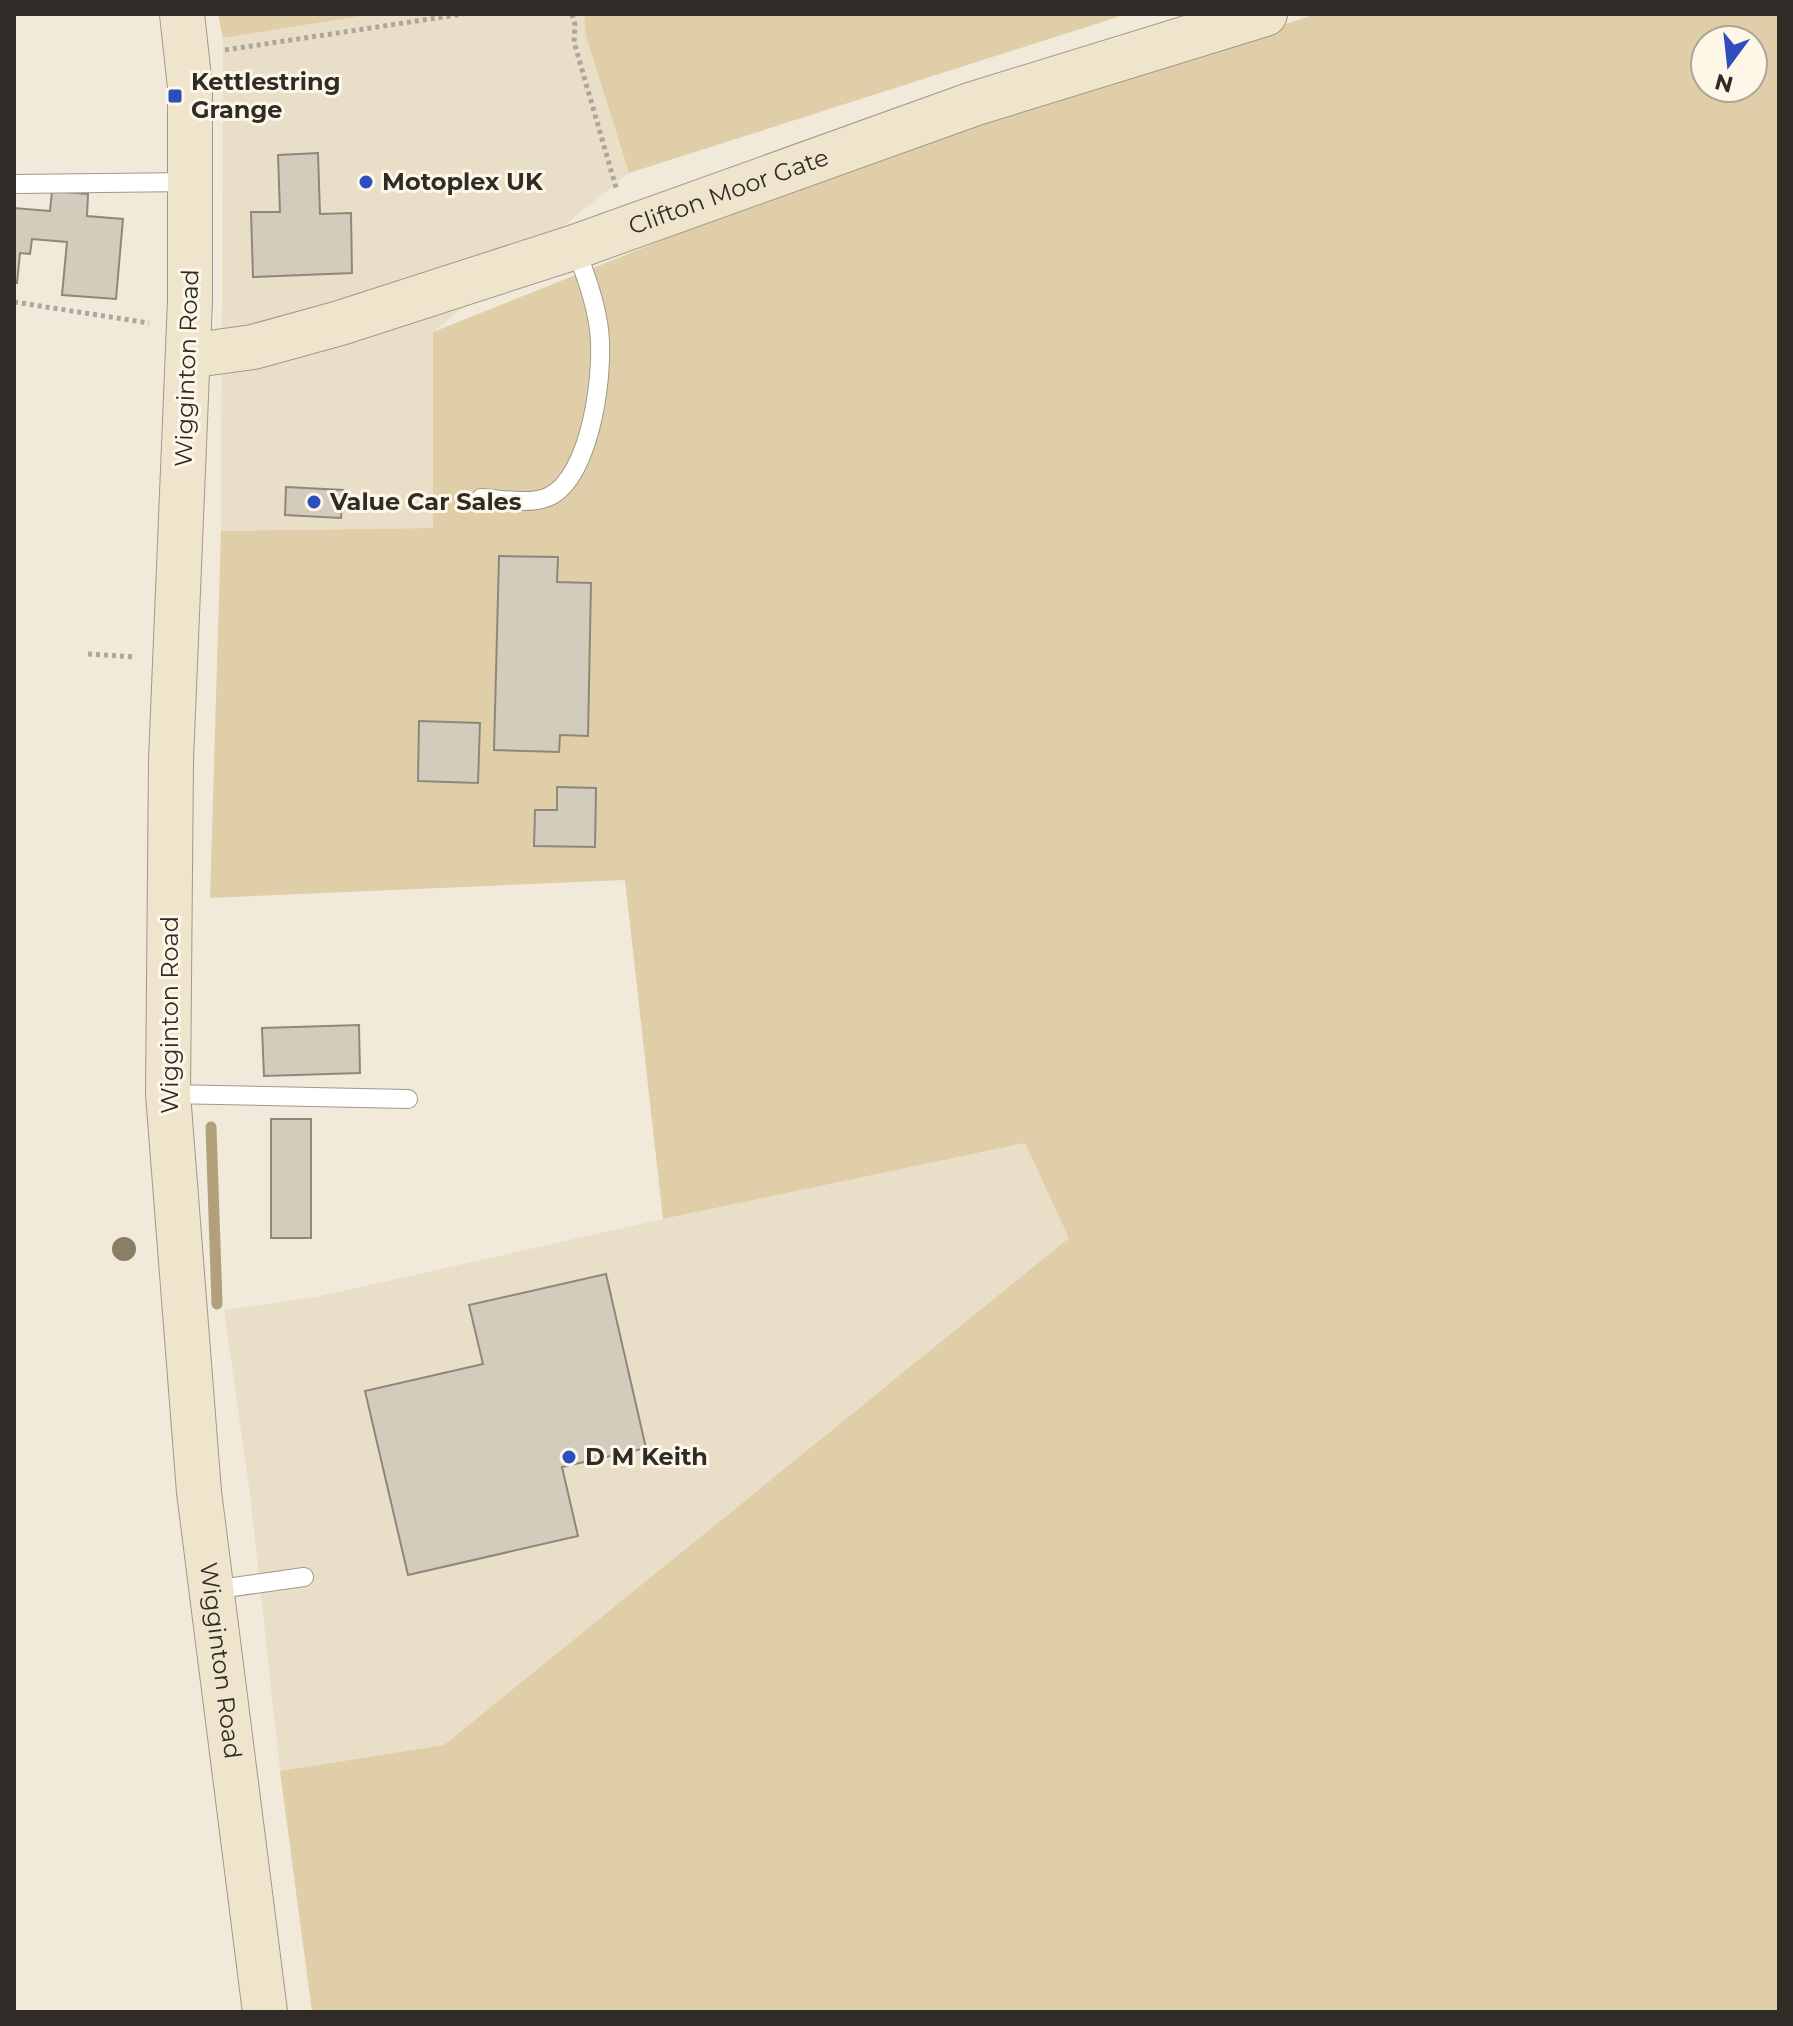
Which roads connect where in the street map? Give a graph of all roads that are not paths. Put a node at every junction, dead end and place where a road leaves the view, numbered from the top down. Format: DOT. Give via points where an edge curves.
graph roads {
  1 [pos="1265,14"];
  2 [pos="185,34"];
  3 [pos="191,182"];
  4 [pos="14,184"];
  5 [pos="575,247"];
  6 [pos="188,342"];
  7 [pos="481,498"];
  8 [pos="168,1094"];
  9 [pos="408,1099"];
  10 [pos="304,1577"];
  11 [pos="212,1590"];
  12 [pos="265,2012"];
  1 -- 5 [label="main road, Clifton Moor Gate" via="973,104"];
  2 -- 3 [label="main road, Wigginton Road"];
  3 -- 4 [label="lane"];
  3 -- 6 [label="main road, Wigginton Road"];
  5 -- 6 [label="main road, Clifton Moor Gate" via="312,331 221,353"];
  5 -- 7 [label="lane" via="599,324 600,382 575,470 562,489 546,498"];
  6 -- 8 [label="main road, Wigginton Road" via="171,760"];
  8 -- 9 [label="lane"];
  8 -- 11 [label="main road, Wigginton Road"];
  10 -- 11 [label="lane"];
  11 -- 12 [label="main road, Wigginton Road"];
}
